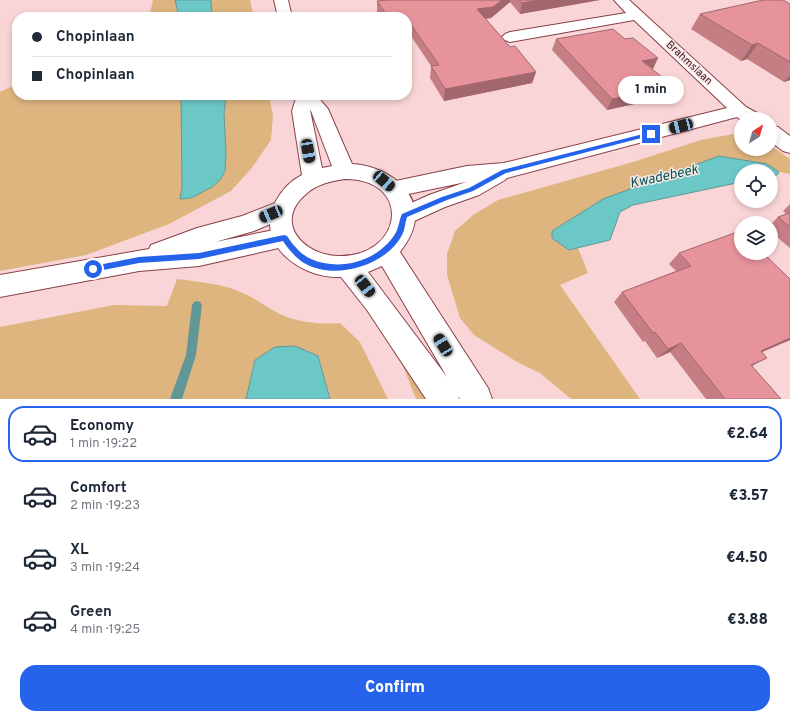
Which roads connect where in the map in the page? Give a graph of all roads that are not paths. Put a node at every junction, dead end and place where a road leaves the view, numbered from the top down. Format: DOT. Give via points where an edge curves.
graph roads {
  1 [pos="281,0"];
  2 [pos="621,0"];
  3 [pos="284,12"];
  4 [pos="637,15"];
  5 [pos="510,37"];
  6 [pos="305,100"];
  7 [pos="310,100"];
  8 [pos="743,112"];
  9 [pos="734,118"];
  10 [pos="778,137"];
  11 [pos="790,146"];
  12 [pos="345,170"];
  13 [pos="504,172"];
  14 [pos="313,178"];
  15 [pos="394,189"];
  16 [pos="283,209"];
  17 [pos="404,216"];
  18 [pos="284,238"];
  19 [pos="386,251"];
  20 [pos="139,260"];
  21 [pos="347,267"];
  22 [pos="0,286"];
  23 [pos="444,399"];
  24 [pos="477,399"];
  1 -- 3 [label="street"];
  2 -- 4 [label="street, Brahmslaan"];
  4 -- 5 [label="street"];
  4 -- 8 [label="street, Brahmslaan"];
  6 -- 14 [label="street" via="301,111"];
  7 -- 12 [label="street" via="319,109"];
  9 -- 13 [label="street"];
  10 -- 11 [label="street"];
  12 -- 14 [label="street"];
  12 -- 15 [label="street" via="372,175"];
  13 -- 15 [label="street" via="467,174"];
  13 -- 17 [label="street" via="471,190"];
  14 -- 16 [label="street" via="300,186"];
  15 -- 17 [label="street" via="402,202"];
  16 -- 18 [label="street" via="281,219"];
  16 -- 20 [label="street"];
  17 -- 19 [label="street" via="399,234"];
  18 -- 20 [label="street" via="199,256"];
  18 -- 21 [label="street" via="294,251 308,261 327,266"];
  19 -- 21 [label="street" via="368,262"];
  19 -- 24 [label="street"];
  20 -- 22 [label="street"];
  21 -- 23 [label="street" via="376,301"];
}
